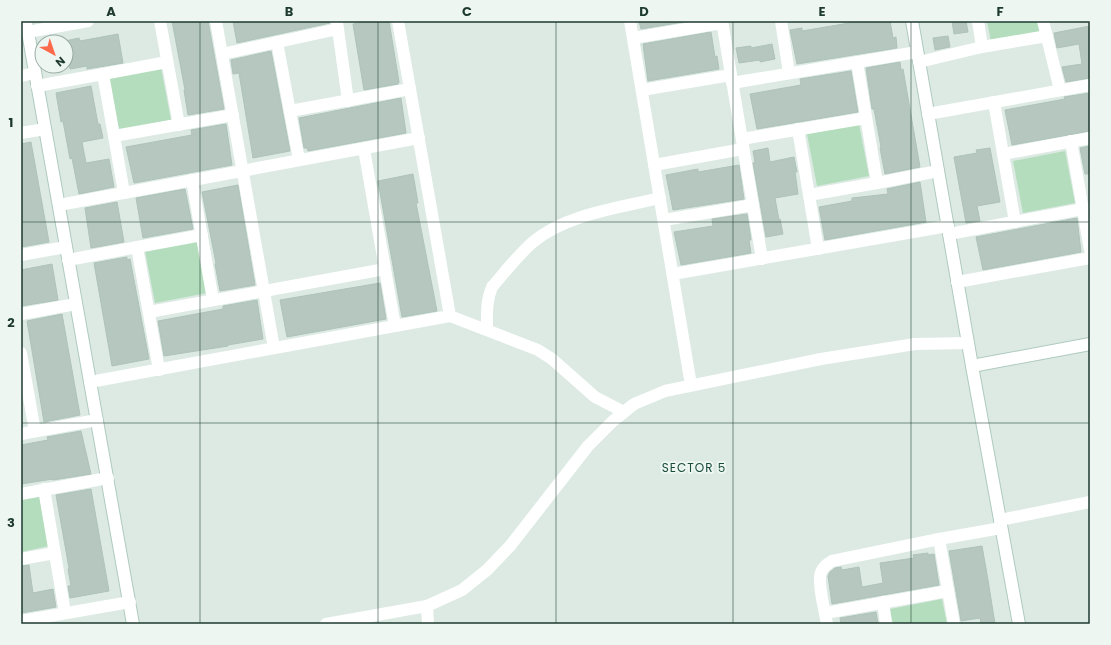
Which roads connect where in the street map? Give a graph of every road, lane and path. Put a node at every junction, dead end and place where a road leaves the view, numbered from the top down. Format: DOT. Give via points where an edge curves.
graph roads {
  1 [pos="88,21"];
  2 [pos="160,21"];
  3 [pos="216,21"];
  4 [pos="398,21"];
  5 [pos="630,21"];
  6 [pos="781,21"];
  7 [pos="912,21"];
  8 [pos="978,21"];
  9 [pos="1043,21"];
  10 [pos="722,22"];
  11 [pos="337,25"];
  12 [pos="27,26"];
  13 [pos="1046,36"];
  14 [pos="633,38"];
  15 [pos="277,42"];
  16 [pos="982,47"];
  17 [pos="222,54"];
  18 [pos="918,57"];
  19 [pos="168,62"];
  20 [pos="857,62"];
  21 [pos="34,67"];
  22 [pos="34,73"];
  23 [pos="790,73"];
  24 [pos="35,74"];
  25 [pos="103,74"];
  26 [pos="21,76"];
  27 [pos="732,79"];
  28 [pos="1090,85"];
  29 [pos="37,86"];
  30 [pos="410,89"];
  31 [pos="642,90"];
  32 [pos="1060,90"];
  33 [pos="348,101"];
  34 [pos="994,102"];
  35 [pos="290,111"];
  36 [pos="928,114"];
  37 [pos="233,115"];
  38 [pos="866,118"];
  39 [pos="179,125"];
  40 [pos="45,129"];
  41 [pos="798,129"];
  42 [pos="21,133"];
  43 [pos="114,136"];
  44 [pos="418,138"];
  45 [pos="1090,138"];
  46 [pos="1071,141"];
  47 [pos="742,144"];
  48 [pos="364,149"];
  49 [pos="1003,154"];
  50 [pos="299,160"];
  51 [pos="654,164"];
  52 [pos="243,171"];
  53 [pos="938,171"];
  54 [pos="192,180"];
  55 [pos="877,183"];
  56 [pos="124,193"];
  57 [pos="809,195"];
  58 [pos="660,198"];
  59 [pos="58,205"];
  60 [pos="753,205"];
  61 [pos="1083,209"];
  62 [pos="664,220"];
  63 [pos="1015,222"];
  64 [pos="948,230"];
  65 [pos="202,235"];
  66 [pos="66,247"];
  67 [pos="137,247"];
  68 [pos="818,249"];
  69 [pos="1090,250"];
  70 [pos="21,255"];
  71 [pos="1090,258"];
  72 [pos="762,259"];
  73 [pos="68,260"];
  74 [pos="385,269"];
  75 [pos="673,274"];
  76 [pos="957,282"];
  77 [pos="264,291"];
  78 [pos="213,300"];
  79 [pos="76,304"];
  80 [pos="149,312"];
  81 [pos="21,314"];
  82 [pos="450,316"];
  83 [pos="395,326"];
  84 [pos="487,330"];
  85 [pos="968,343"];
  86 [pos="1090,344"];
  87 [pos="274,348"];
  88 [pos="21,353"];
  89 [pos="972,366"];
  90 [pos="159,370"];
  91 [pos="23,382"];
  92 [pos="90,382"];
  93 [pos="691,385"];
  94 [pos="624,412"];
  95 [pos="97,420"];
  96 [pos="34,431"];
  97 [pos="21,434"];
  98 [pos="108,478"];
  99 [pos="44,489"];
  100 [pos="21,494"];
  101 [pos="1090,502"];
  102 [pos="1001,524"];
  103 [pos="939,538"];
  104 [pos="55,553"];
  105 [pos="21,559"];
  106 [pos="948,591"];
  107 [pos="130,602"];
  108 [pos="882,602"];
  109 [pos="427,606"];
  110 [pos="65,613"];
  111 [pos="826,618"];
  112 [pos="21,621"];
  113 [pos="133,624"];
  114 [pos="326,624"];
  115 [pos="428,624"];
  116 [pos="886,624"];
  117 [pos="954,624"];
  118 [pos="1019,624"];
  1 -- 12 [label="street"];
  2 -- 19 [label="street"];
  3 -- 17 [label="street"];
  4 -- 30 [label="street"];
  5 -- 14 [label="street"];
  6 -- 23 [label="street"];
  7 -- 18 [label="street"];
  8 -- 16 [label="street"];
  9 -- 13 [label="street"];
  10 -- 14 [label="street"];
  10 -- 27 [label="street"];
  11 -- 15 [label="street"];
  11 -- 33 [label="street"];
  12 -- 21 [label="street"];
  13 -- 16 [label="street"];
  13 -- 32 [label="street"];
  14 -- 31 [label="street"];
  15 -- 17 [label="street"];
  15 -- 35 [label="street"];
  16 -- 18 [label="street"];
  17 -- 37 [label="street"];
  18 -- 20 [label="street"];
  18 -- 36 [label="street"];
  19 -- 25 [label="street"];
  19 -- 39 [label="street"];
  20 -- 23 [label="street"];
  20 -- 38 [label="street"];
  22 -- 26 [label="street"];
  23 -- 27 [label="street"];
  24 -- 29 [label="street"];
  25 -- 29 [label="street"];
  25 -- 43 [label="street"];
  27 -- 31 [label="street"];
  27 -- 47 [label="street"];
  28 -- 32 [label="street"];
  29 -- 40 [label="street"];
  30 -- 33 [label="street"];
  30 -- 44 [label="street"];
  31 -- 51 [label="street"];
  32 -- 34 [label="street"];
  33 -- 35 [label="street"];
  34 -- 36 [label="street"];
  34 -- 49 [label="street"];
  35 -- 50 [label="street"];
  36 -- 53 [label="street"];
  37 -- 39 [label="street"];
  37 -- 52 [label="street"];
  38 -- 41 [label="street"];
  38 -- 55 [label="street"];
  39 -- 43 [label="street"];
  40 -- 42 [label="street"];
  40 -- 59 [label="street"];
  41 -- 47 [label="street"];
  41 -- 57 [label="street"];
  43 -- 56 [label="street"];
  44 -- 48 [label="street"];
  44 -- 82 [label="street"];
  45 -- 46 [label="street"];
  46 -- 49 [label="street"];
  46 -- 61 [label="street"];
  47 -- 51 [label="street"];
  47 -- 60 [label="street"];
  48 -- 50 [label="street"];
  48 -- 74 [label="street"];
  49 -- 63 [label="street"];
  50 -- 52 [label="street"];
  51 -- 58 [label="street"];
  52 -- 54 [label="street"];
  52 -- 77 [label="street"];
  53 -- 55 [label="street"];
  53 -- 64 [label="street"];
  54 -- 56 [label="street"];
  54 -- 65 [label="street"];
  55 -- 57 [label="street"];
  56 -- 59 [label="street"];
  57 -- 68 [label="street"];
  58 -- 62 [label="street"];
  58 -- 84 [label="street" via="573,219 533,242 492,287 488,295"];
  59 -- 66 [label="street"];
  60 -- 62 [label="street"];
  60 -- 72 [label="street"];
  61 -- 63 [label="street"];
  61 -- 69 [label="street"];
  62 -- 75 [label="street"];
  63 -- 64 [label="street"];
  64 -- 68 [label="street"];
  64 -- 76 [label="street"];
  65 -- 67 [label="street"];
  65 -- 78 [label="street"];
  66 -- 70 [label="street"];
  66 -- 73 [label="street"];
  67 -- 73 [label="street"];
  67 -- 80 [label="street"];
  68 -- 72 [label="street"];
  71 -- 76 [label="street"];
  72 -- 75 [label="street"];
  73 -- 79 [label="street"];
  74 -- 77 [label="street"];
  74 -- 83 [label="street"];
  75 -- 93 [label="street"];
  76 -- 85 [label="street"];
  77 -- 78 [label="street"];
  77 -- 87 [label="street"];
  78 -- 80 [label="street"];
  79 -- 81 [label="street"];
  79 -- 92 [label="street"];
  80 -- 90 [label="street"];
  82 -- 83 [label="street"];
  82 -- 84 [label="street"];
  83 -- 87 [label="street"];
  84 -- 94 [label="street" via="552,358 595,397"];
  85 -- 89 [label="street"];
  85 -- 93 [label="street" via="915,344 821,359"];
  86 -- 89 [label="street"];
  87 -- 90 [label="street"];
  88 -- 91 [label="street"];
  89 -- 102 [label="street"];
  90 -- 92 [label="street"];
  91 -- 96 [label="street"];
  92 -- 95 [label="street"];
  93 -- 94 [label="street" via="665,391 634,404"];
  94 -- 109 [label="street" via="588,446 510,546 487,570 462,590"];
  95 -- 96 [label="street"];
  95 -- 98 [label="street"];
  96 -- 97 [label="street"];
  98 -- 99 [label="street"];
  98 -- 107 [label="street"];
  99 -- 100 [label="street"];
  99 -- 104 [label="street"];
  101 -- 102 [label="street"];
  102 -- 103 [label="street"];
  102 -- 118 [label="street"];
  103 -- 106 [label="street"];
  103 -- 111 [label="street" via="832,560 825,565 820,581"];
  104 -- 105 [label="street"];
  104 -- 110 [label="street"];
  106 -- 108 [label="street"];
  106 -- 117 [label="street"];
  107 -- 110 [label="street"];
  107 -- 113 [label="street"];
  108 -- 111 [label="street"];
  108 -- 116 [label="street"];
  109 -- 114 [label="street"];
  109 -- 115 [label="street"];
  110 -- 112 [label="street"];
}
